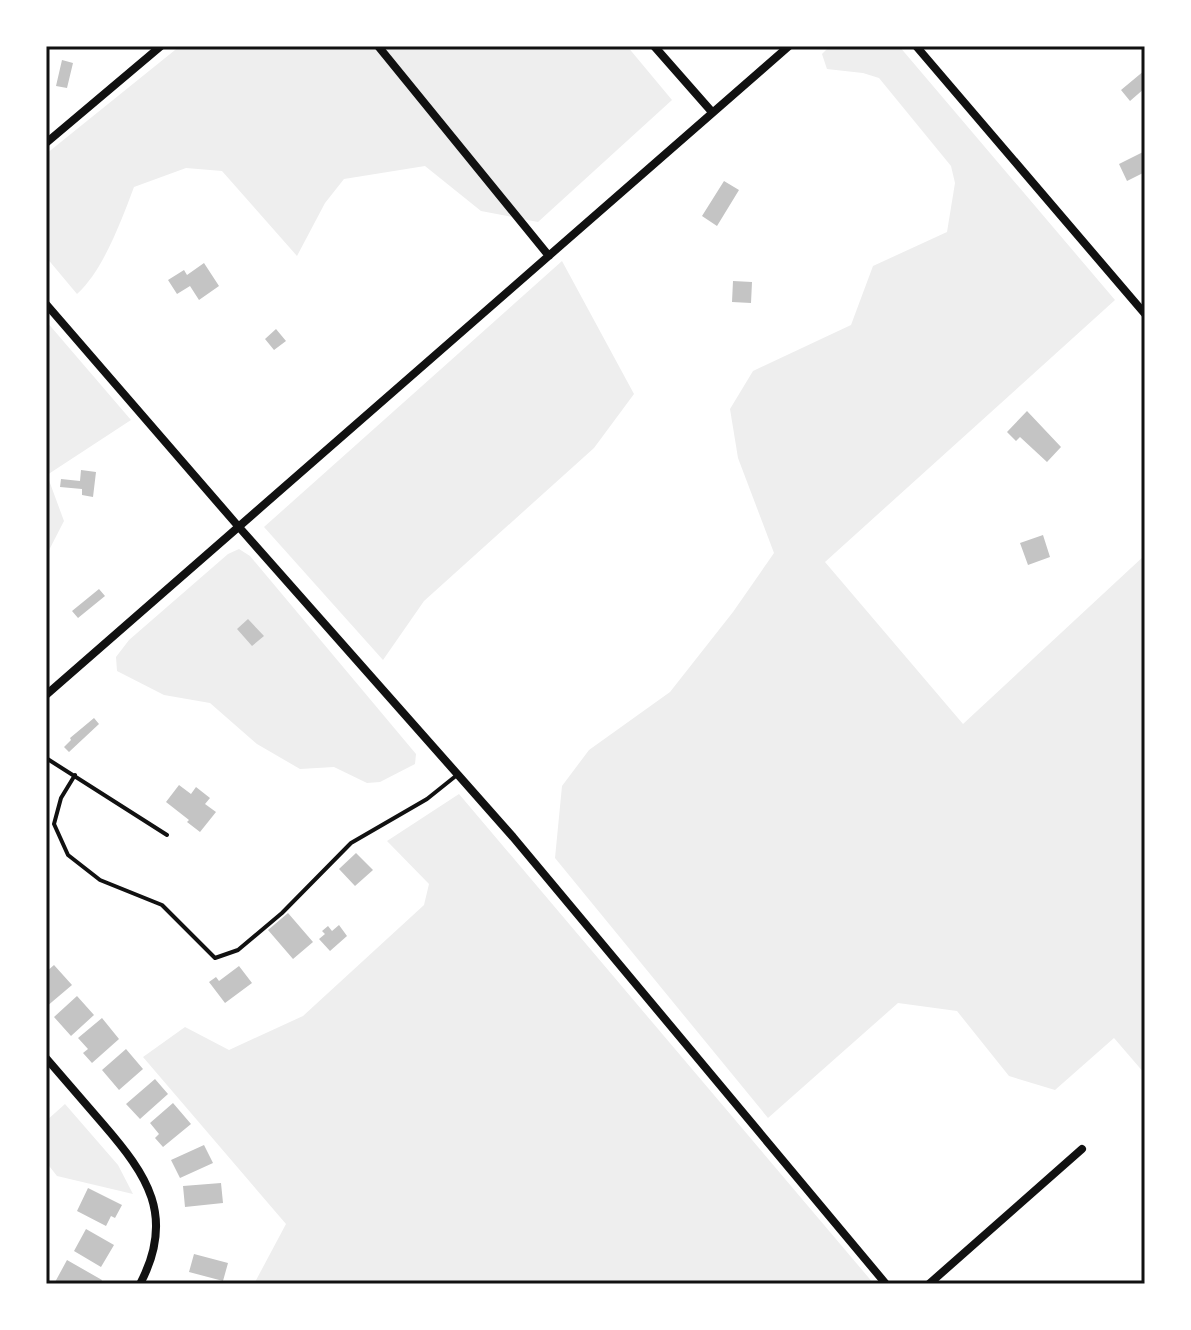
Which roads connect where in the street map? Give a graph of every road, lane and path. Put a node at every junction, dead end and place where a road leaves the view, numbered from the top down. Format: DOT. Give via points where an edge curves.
graph roads {
  1 [pos="161,46"];
  2 [pos="378,46"];
  3 [pos="654,46"];
  4 [pos="789,46"];
  5 [pos="916,46"];
  6 [pos="712,112"];
  7 [pos="46,143"];
  8 [pos="549,256"];
  9 [pos="46,304"];
  10 [pos="1145,314"];
  11 [pos="238,526"];
  12 [pos="46,695"];
  13 [pos="46,758"];
  14 [pos="75,775"];
  15 [pos="457,775"];
  16 [pos="167,835"];
  17 [pos="46,1058"];
  18 [pos="1082,1149"];
  19 [pos="140,1284"];
  20 [pos="886,1284"];
  21 [pos="929,1284"];
  1 -- 7 [label="street"];
  2 -- 8 [label="street"];
  3 -- 6 [label="street"];
  4 -- 6 [label="street"];
  5 -- 10 [label="street"];
  6 -- 8 [label="street"];
  8 -- 11 [label="street"];
  9 -- 11 [label="street"];
  11 -- 12 [label="street"];
  11 -- 15 [label="street"];
  13 -- 14 [label="lane"];
  14 -- 15 [label="lane" via="54,824 68,855 100,880 162,905 215,958 249,941 351,843 427,799"];
  14 -- 16 [label="lane"];
  15 -- 20 [label="street"];
  17 -- 19 [label="street" via="142,1173 155,1219 154,1246"];
  18 -- 21 [label="street"];
}
